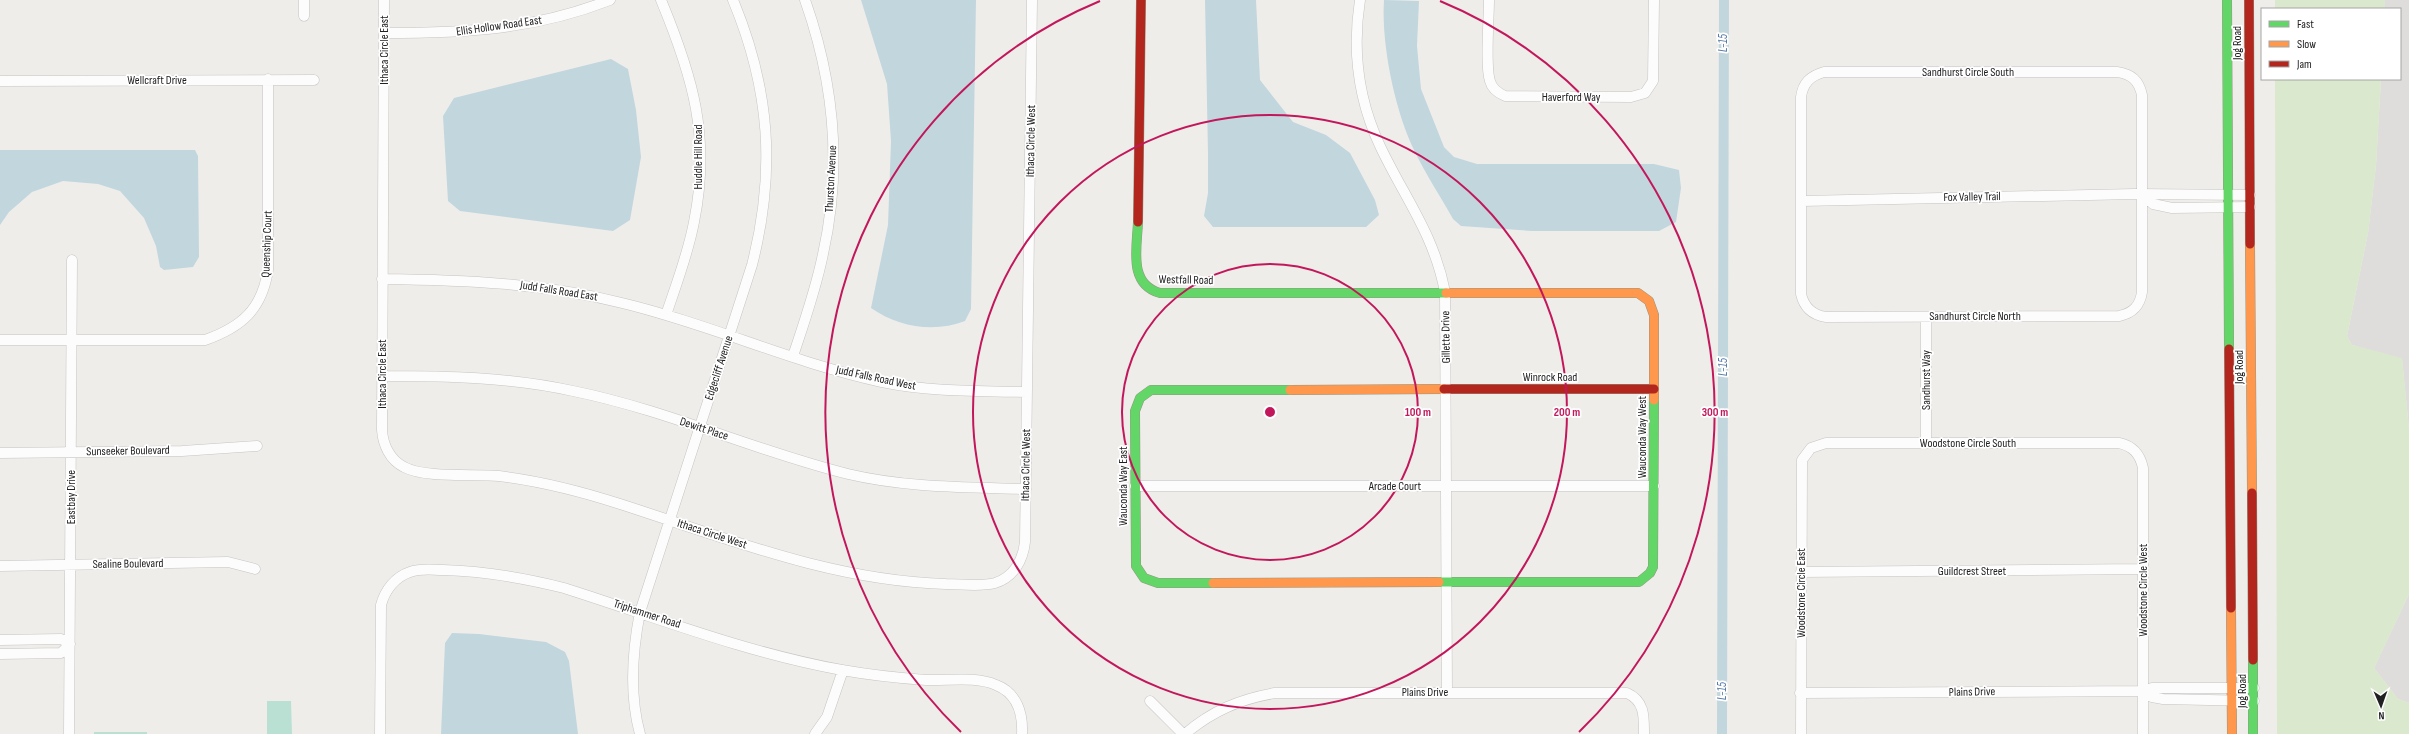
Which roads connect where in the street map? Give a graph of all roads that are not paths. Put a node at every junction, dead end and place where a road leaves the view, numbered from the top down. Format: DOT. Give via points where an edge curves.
graph roads {
  1 [pos="304,0"];
  2 [pos="384,0"];
  3 [pos="610,0"];
  4 [pos="661,0"];
  5 [pos="733,0"];
  6 [pos="805,0"];
  7 [pos="1032,0"];
  8 [pos="1140,0"];
  9 [pos="1360,0"];
  10 [pos="1488,0"];
  11 [pos="1654,0"];
  12 [pos="2227,0"];
  13 [pos="2249,0"];
  14 [pos="304,16"];
  15 [pos="384,33"];
  16 [pos="268,80"];
  17 [pos="314,80"];
  18 [pos="0,81"];
  19 [pos="2142,194"];
  20 [pos="2229,195"];
  21 [pos="2250,195"];
  22 [pos="1802,201"];
  23 [pos="2250,207"];
  24 [pos="2229,209"];
  25 [pos="72,260"];
  26 [pos="382,279"];
  27 [pos="1445,292"];
  28 [pos="666,315"];
  29 [pos="1926,316"];
  30 [pos="729,336"];
  31 [pos="0,340"];
  32 [pos="72,340"];
  33 [pos="793,356"];
  34 [pos="382,376"];
  35 [pos="1447,389"];
  36 [pos="1654,389"];
  37 [pos="1027,392"];
  38 [pos="700,428"];
  39 [pos="1926,443"];
  40 [pos="257,446"];
  41 [pos="2133,448"];
  42 [pos="0,452"];
  43 [pos="71,452"];
  44 [pos="1806,453"];
  45 [pos="1135,486"];
  46 [pos="1447,486"];
  47 [pos="1654,486"];
  48 [pos="1026,488"];
  49 [pos="670,520"];
  50 [pos="70,565"];
  51 [pos="0,566"];
  52 [pos="255,569"];
  53 [pos="2143,569"];
  54 [pos="1801,572"];
  55 [pos="1447,583"];
  56 [pos="640,612"];
  57 [pos="0,640"];
  58 [pos="70,644"];
  59 [pos="0,654"];
  60 [pos="843,670"];
  61 [pos="2232,688"];
  62 [pos="2254,688"];
  63 [pos="2143,691"];
  64 [pos="1447,692"];
  65 [pos="1800,693"];
  66 [pos="1150,701"];
  67 [pos="2254,701"];
  68 [pos="2232,702"];
  69 [pos="69,734"];
  70 [pos="380,734"];
  71 [pos="640,734"];
  72 [pos="815,734"];
  73 [pos="1022,734"];
  74 [pos="1184,734"];
  75 [pos="1644,734"];
  76 [pos="1800,734"];
  77 [pos="2143,734"];
  78 [pos="2232,734"];
  79 [pos="2253,734"];
  1 -- 14 [label="street"];
  2 -- 15 [label="street, Ithaca Circle East"];
  3 -- 15 [label="street, Ellis Hollow Road East" via="560,17 495,29 453,33"];
  4 -- 28 [label="street, Huddle Hill Road" via="692,82 701,172 694,222"];
  5 -- 30 [label="street, Edgecliff Avenue" via="760,81 767,170 759,236"];
  6 -- 33 [label="street, Thurston Avenue" via="827,81 834,158 832,198 824,254"];
  7 -- 37 [label="street, Ithaca Circle West"];
  8 -- 27 [label="street, Westfall Road" via="1137,270 1138,277 1146,288 1160,293"];
  9 -- 27 [label="street, Gillette Drive" via="1356,53 1364,106 1380,146 1428,234 1437,255"];
  10 -- 11 [label="street, Haverford Way" via="1489,75 1493,88 1498,93 1505,96 1631,97 1645,93 1653,81"];
  12 -- 20 [label="street, Jog Road"];
  13 -- 21 [label="street, Jog Road"];
  15 -- 26 [label="street, Ithaca Circle East"];
  16 -- 17 [label="street, Wellcraft Drive"];
  16 -- 18 [label="street, Wellcraft Drive"];
  16 -- 32 [label="street, Queenship Court" via="268,270 265,287 248,316 221,335 205,340"];
  19 -- 20 [label="street, Fox Valley Trail"];
  19 -- 22 [label="street, Fox Valley Trail"];
  19 -- 22 [label="street, Sandhurst Circle South" via="2142,95 2137,81 2124,73 1824,72 1810,78 1802,90"];
  19 -- 24 [label="street" via="2153,204 2172,208"];
  19 -- 29 [label="street, Sandhurst Circle North" via="2142,292 2138,305 2127,315"];
  20 -- 21 [label="street, Fox Valley Trail"];
  20 -- 24 [label="street, Jog Road"];
  21 -- 23 [label="street, Jog Road"];
  22 -- 29 [label="street, Sandhurst Circle North" via="1801,294 1806,308 1812,313 1826,317"];
  23 -- 24 [label="street"];
  23 -- 62 [label="street, Jog Road"];
  24 -- 61 [label="street, Jog Road"];
  25 -- 32 [label="street, Eastbay Drive"];
  26 -- 28 [label="street, Judd Falls Road East" via="458,280 542,287"];
  26 -- 34 [label="street, Ithaca Circle East"];
  27 -- 35 [label="street, Gillette Drive"];
  27 -- 36 [label="street, Wauconda Way West" via="1638,293 1650,301 1654,315"];
  28 -- 30 [label="street, Judd Falls Road East"];
  29 -- 39 [label="street, Sandhurst Way"];
  30 -- 33 [label="street, Judd Falls Road West"];
  30 -- 38 [label="street, Edgecliff Avenue"];
  31 -- 32 [label="street, Queenship Court"];
  32 -- 43 [label="street, Eastbay Drive"];
  33 -- 37 [label="street, Judd Falls Road West" via="843,372 916,387"];
  34 -- 38 [label="street, Dewitt Place" via="456,376 534,384 611,400"];
  34 -- 49 [label="street, Ithaca Circle East" via="382,437 392,457 403,467 417,472 484,475 535,482 590,495"];
  35 -- 36 [label="street, Winrock Road"];
  35 -- 45 [label="street, Wauconda Way East" via="1151,390 1136,404"];
  35 -- 46 [label="street, Gillette Drive"];
  36 -- 47 [label="street, Wauconda Way West"];
  37 -- 48 [label="street, Ithaca Circle West"];
  38 -- 48 [label="street, Dewitt Place" via="814,465 878,479 959,488"];
  38 -- 49 [label="street, Edgecliff Avenue"];
  39 -- 41 [label="street, Woodstone Circle South" via="2119,443"];
  39 -- 44 [label="street, Woodstone Circle South" via="1826,443 1811,448"];
  40 -- 43 [label="street, Sunseeker Boulevard" via="182,451"];
  41 -- 53 [label="street, Woodstone Circle West" via="2142,468"];
  42 -- 43 [label="street, Sunseeker Boulevard"];
  43 -- 50 [label="street, Eastbay Drive"];
  44 -- 54 [label="street, Woodstone Circle East" via="1801,467"];
  45 -- 46 [label="street, Arcade Court"];
  45 -- 55 [label="street, Wauconda Way East" via="1136,566 1144,578 1150,581"];
  46 -- 47 [label="street, Arcade Court"];
  46 -- 55 [label="street, Gillette Drive"];
  47 -- 55 [label="street, Wauconda Way West" via="1653,566 1645,578 1638,582"];
  48 -- 49 [label="street, Ithaca Circle West" via="1025,542 1022,557 1009,575 989,584 936,584 858,574 781,556"];
  49 -- 56 [label="street, Edgecliff Avenue"];
  50 -- 51 [label="street, Sealine Boulevard"];
  50 -- 52 [label="street, Sealine Boulevard" via="228,562"];
  50 -- 58 [label="street, Eastbay Drive"];
  53 -- 54 [label="street, Guildcrest Street"];
  53 -- 63 [label="street, Woodstone Circle West"];
  54 -- 65 [label="street, Woodstone Circle East"];
  55 -- 64 [label="street, Gillette Drive"];
  56 -- 60 [label="street, Triphammer Road" via="757,650"];
  56 -- 70 [label="street, Triphammer Road" via="564,588 499,574 424,570 402,575 386,591 381,605"];
  56 -- 71 [label="street, Edgecliff Avenue" via="633,664 635,710"];
  57 -- 58 [label="street" via="61,639"];
  58 -- 59 [label="street" via="61,653"];
  58 -- 69 [label="street, Eastbay Drive"];
  60 -- 72 [label="street" via="826,717"];
  60 -- 73 [label="street, Triphammer Road" via="884,676 995,684 1008,692 1017,704 1022,718"];
  61 -- 62 [label="street, Plains Drive"];
  61 -- 63 [label="street, Plains Drive" via="2152,688"];
  61 -- 68 [label="street, Jog Road"];
  62 -- 67 [label="street, Jog Road"];
  63 -- 65 [label="street, Plains Drive"];
  63 -- 68 [label="street, Plains Drive" via="2163,700"];
  63 -- 77 [label="street, Woodstone Circle West"];
  64 -- 74 [label="street, Plains Drive" via="1275,693 1254,696 1209,715"];
  64 -- 75 [label="street, Plains Drive" via="1628,693 1634,696 1642,708"];
  65 -- 76 [label="street, Woodstone Circle East"];
  66 -- 74 [label="street"];
  67 -- 68 [label="street, Plains Drive"];
  67 -- 79 [label="street, Jog Road"];
  68 -- 78 [label="street, Jog Road"];
}
